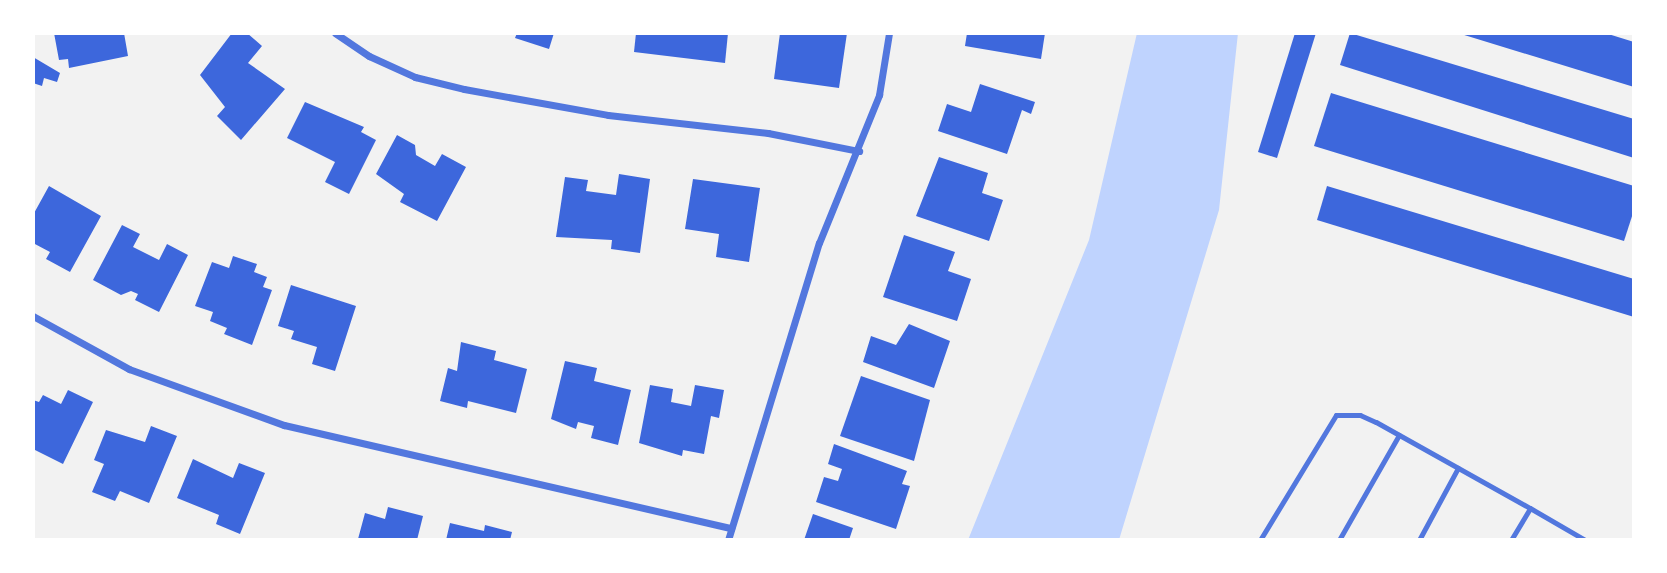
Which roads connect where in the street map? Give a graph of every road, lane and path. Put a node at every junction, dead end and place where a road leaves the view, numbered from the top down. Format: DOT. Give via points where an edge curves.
graph roads {
  1 [pos="335,33"];
  2 [pos="889,33"];
  3 [pos="859,151"];
  4 [pos="33,316"];
  5 [pos="1399,435"];
  6 [pos="1458,468"];
  7 [pos="1530,508"];
  8 [pos="732,528"];
  9 [pos="727,540"];
  10 [pos="1260,540"];
  11 [pos="1339,540"];
  12 [pos="1419,540"];
  13 [pos="1511,540"];
  14 [pos="1584,540"];
  1 -- 3 [label="street" via="369,56 415,77 464,89 608,115 768,133"];
  2 -- 3 [label="street" via="879,95"];
  3 -- 8 [label="street" via="819,243"];
  4 -- 8 [label="street" via="129,369 284,425"];
  5 -- 6 [label="lane"];
  5 -- 10 [label="lane" via="1360,415 1336,415"];
  5 -- 11 [label="lane"];
  6 -- 7 [label="lane"];
  6 -- 12 [label="lane"];
  7 -- 13 [label="lane"];
  7 -- 14 [label="lane"];
  8 -- 9 [label="street"];
}
